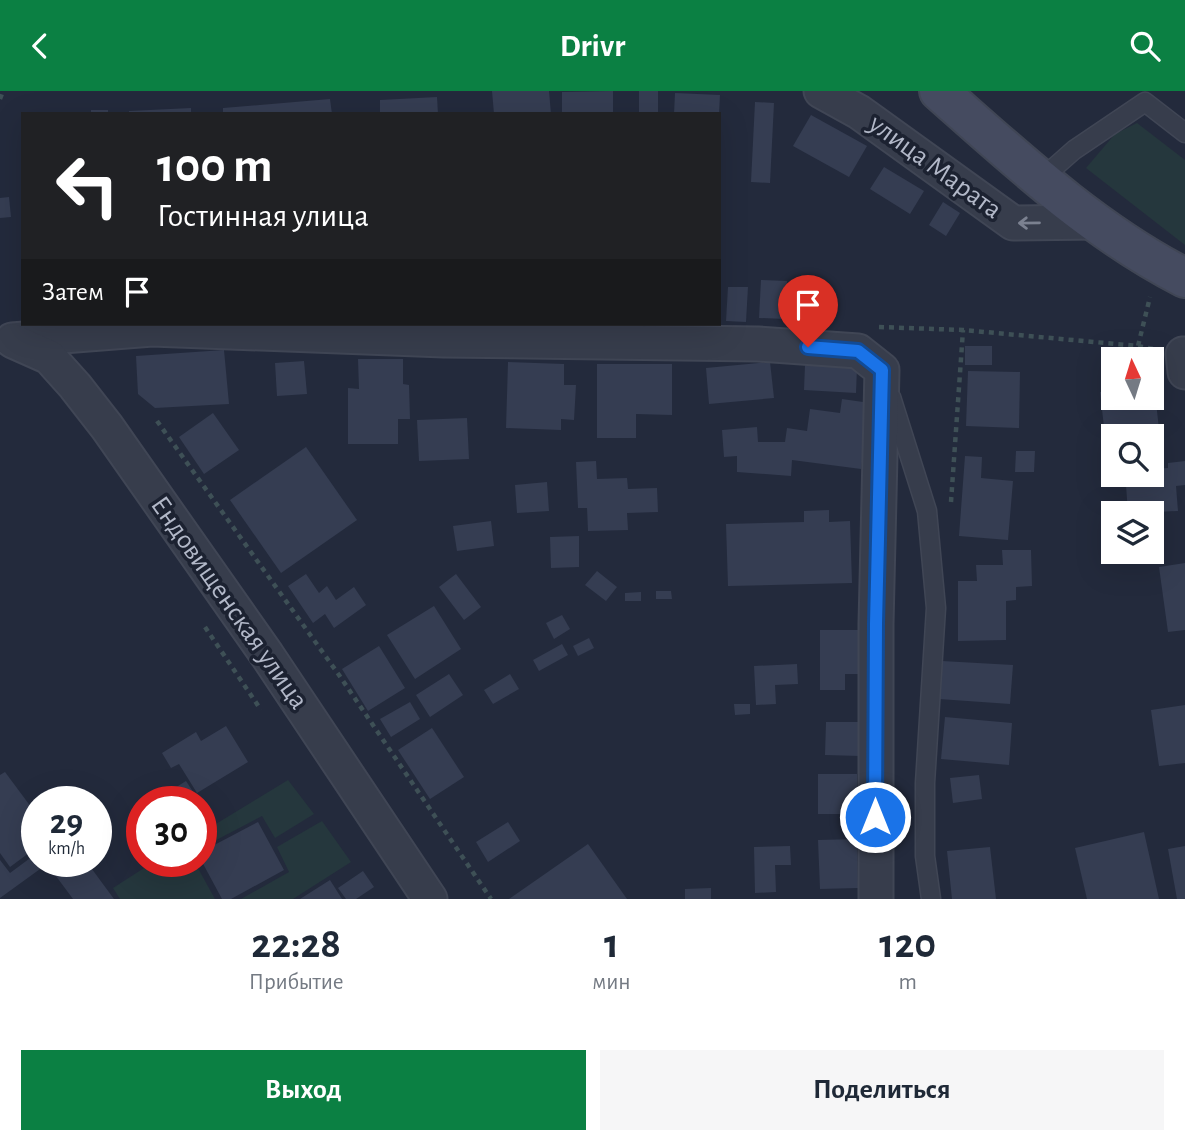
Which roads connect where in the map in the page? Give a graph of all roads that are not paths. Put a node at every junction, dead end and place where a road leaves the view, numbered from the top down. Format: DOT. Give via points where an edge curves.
graph roads {
  1 [pos="821,91"];
  2 [pos="939,91"];
  3 [pos="1185,133"];
  4 [pos="1040,180"];
  5 [pos="1097,222"];
  6 [pos="1172,271"];
  7 [pos="6,341"];
  8 [pos="870,361"];
  9 [pos="430,899"];
  10 [pos="876,899"];
  11 [pos="931,899"];
  5 -- 1 [label="street, улица Марата, one-way" via="1013,223"];
  2 -- 4 [label="main road, улица Марата"];
  3 -- 4 [label="lane" via="1145,102 1074,150"];
  4 -- 5 [label="main road, улица Марата"];
  5 -- 6 [label="main road, улица Марата"];
  7 -- 8 [label="street" via="152,329 444,340 758,344"];
  7 -- 9 [label="street, Ендовищенская улица" via="49,357 107,427"];
  8 -- 10 [label="street"];
  8 -- 11 [label="lane" via="927,511 935,627 925,783"];
}
